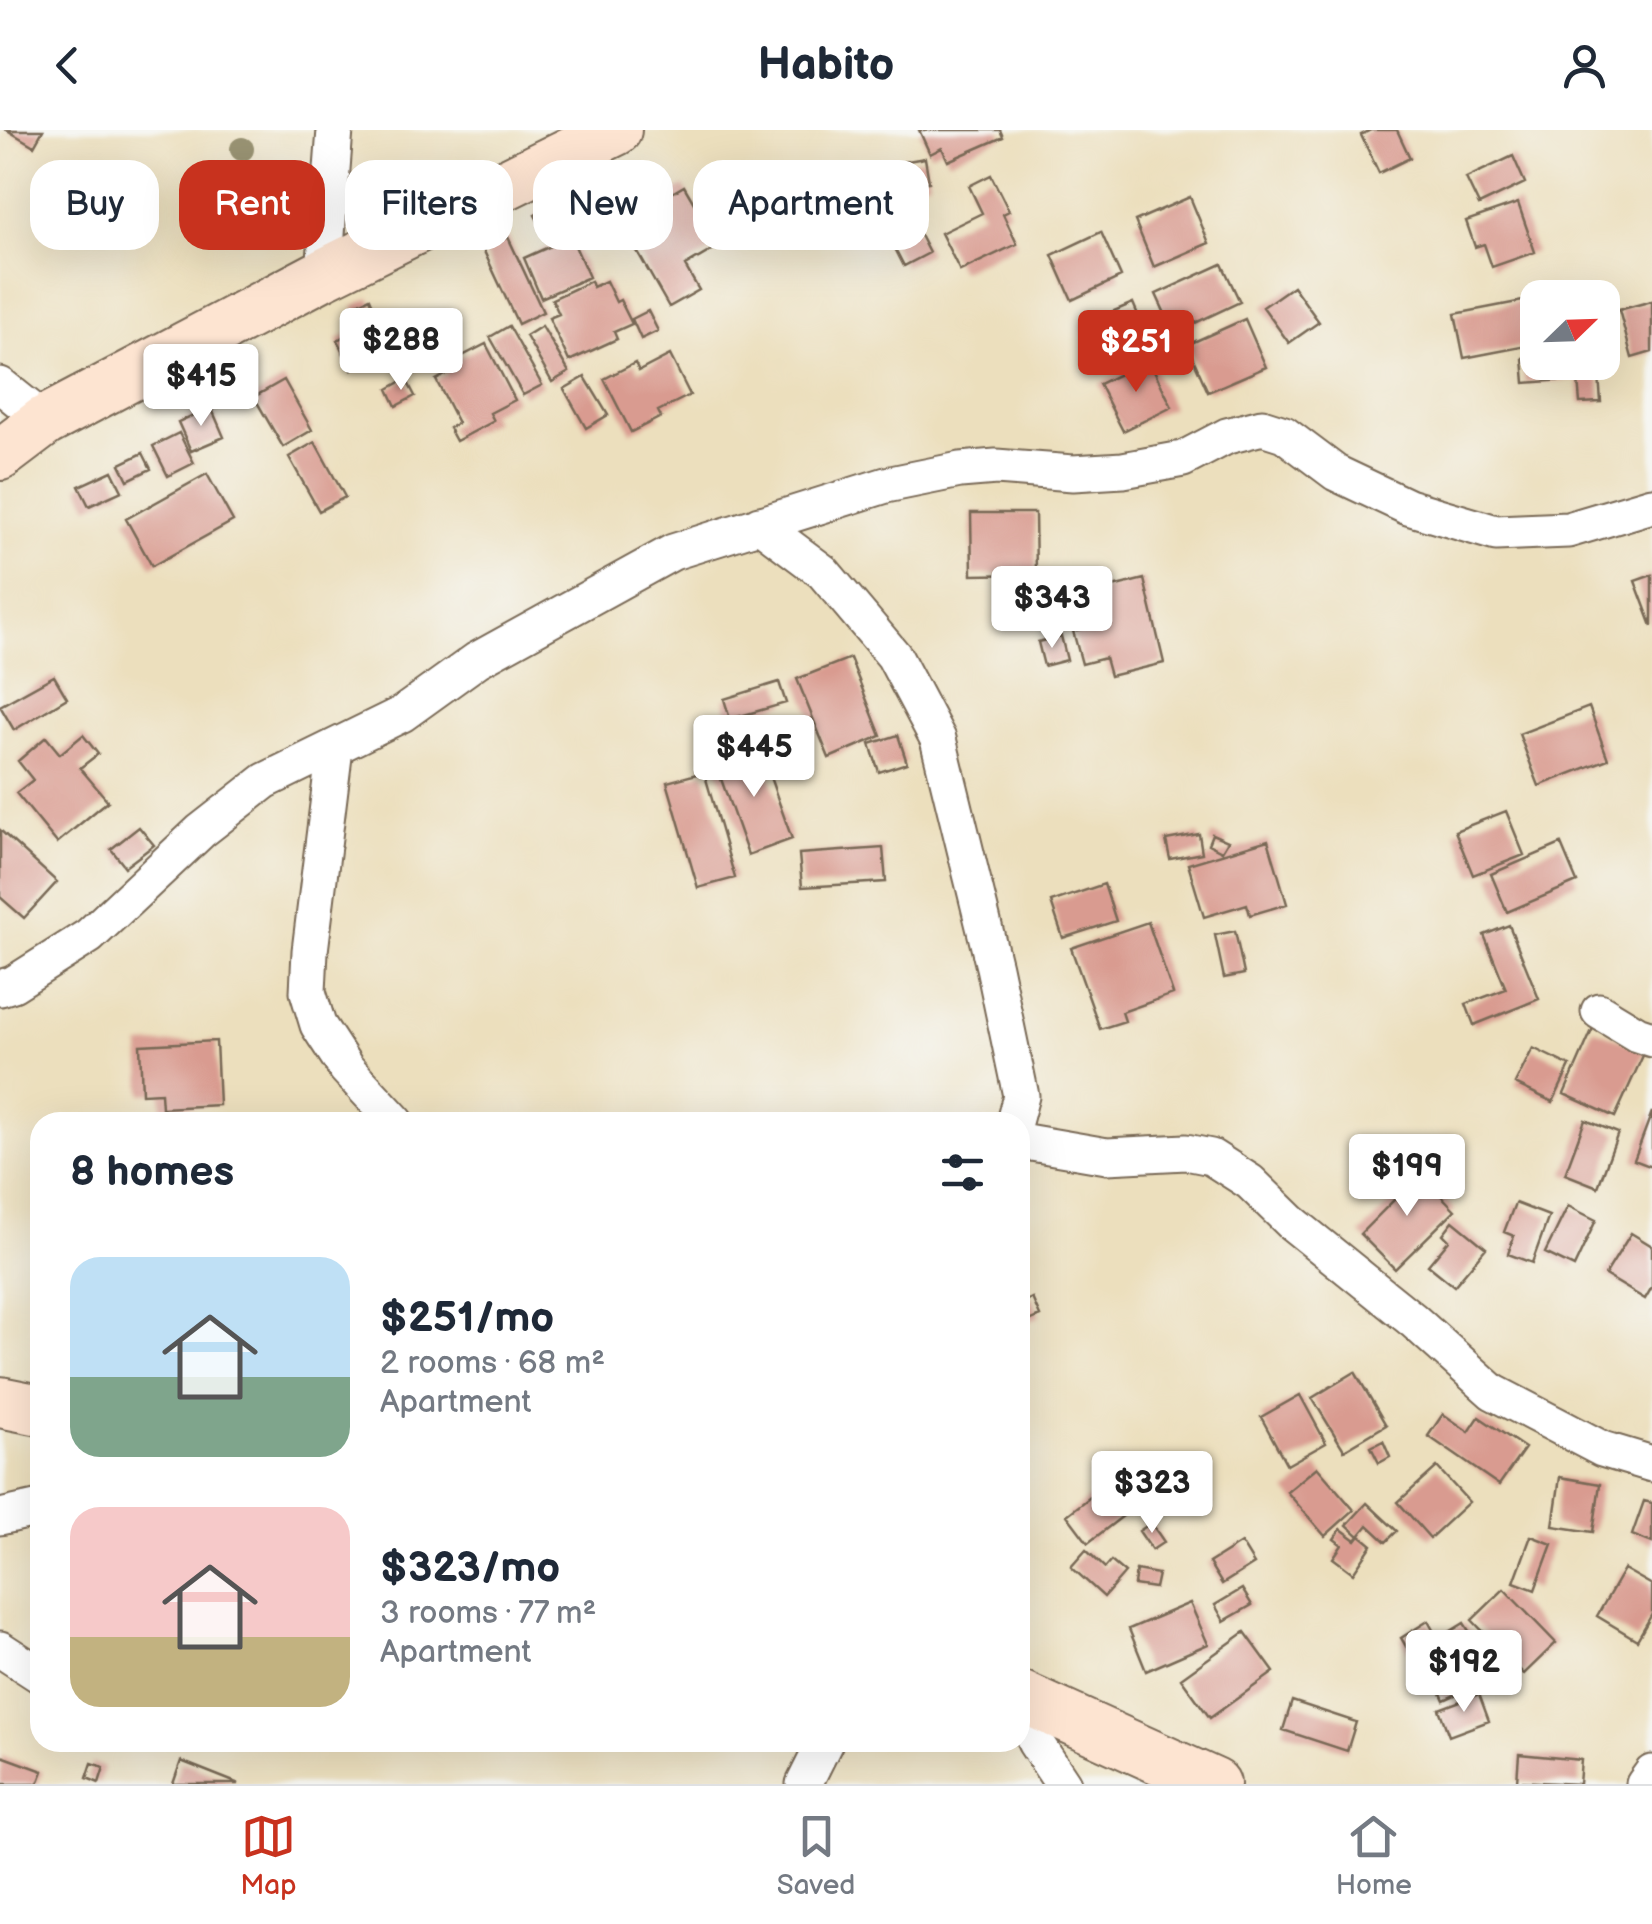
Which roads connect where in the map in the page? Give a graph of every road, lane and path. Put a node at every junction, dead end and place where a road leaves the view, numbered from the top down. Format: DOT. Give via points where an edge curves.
graph roads {
  1 [pos="334,130"];
  2 [pos="611,131"];
  3 [pos="324,274"];
  4 [pos="0,385"];
  5 [pos="45,421"];
  6 [pos="0,455"];
  7 [pos="1652,505"];
  8 [pos="758,524"];
  9 [pos="334,748"];
  10 [pos="0,988"];
  11 [pos="1598,1011"];
  12 [pos="1652,1038"];
  13 [pos="387,1112"];
  14 [pos="1016,1112"];
  15 [pos="1030,1143"];
  16 [pos="0,1402"];
  17 [pos="30,1408"];
  18 [pos="1652,1464"];
  19 [pos="30,1510"];
  20 [pos="0,1517"];
  21 [pos="0,1649"];
  22 [pos="30,1668"];
  23 [pos="1030,1700"];
  24 [pos="1030,1728"];
  25 [pos="820,1752"];
  26 [pos="1652,1772"];
  27 [pos="804,1784"];
  28 [pos="1063,1784"];
  29 [pos="1215,1784"];
  30 [pos="1644,1784"];
  1 -- 3 [label="street"];
  2 -- 3 [label="street"];
  3 -- 5 [label="street"];
  4 -- 5 [label="street"];
  5 -- 6 [label="street"];
  7 -- 8 [label="street" via="1568,530 1496,533 1408,507 1336,474 1284,434 1262,426 1168,462 1072,473 960,470"];
  8 -- 9 [label="street" via="673,552"];
  8 -- 14 [label="street" via="823,572 894,656 938,739 994,968 1020,1096"];
  9 -- 10 [label="street" via="265,781 88,936"];
  9 -- 13 [label="street" via="308,992 318,1025 346,1068"];
  11 -- 12 [label="street"];
  15 -- 18 [label="street" via="1107,1156 1186,1152 1211,1158 1250,1182 1494,1392 1602,1449"];
  16 -- 17 [label="street"];
  19 -- 20 [label="street"];
  21 -- 22 [label="street"];
  23 -- 29 [label="street"];
  24 -- 28 [label="street"];
  25 -- 27 [label="street"];
  26 -- 30 [label="street"];
}
